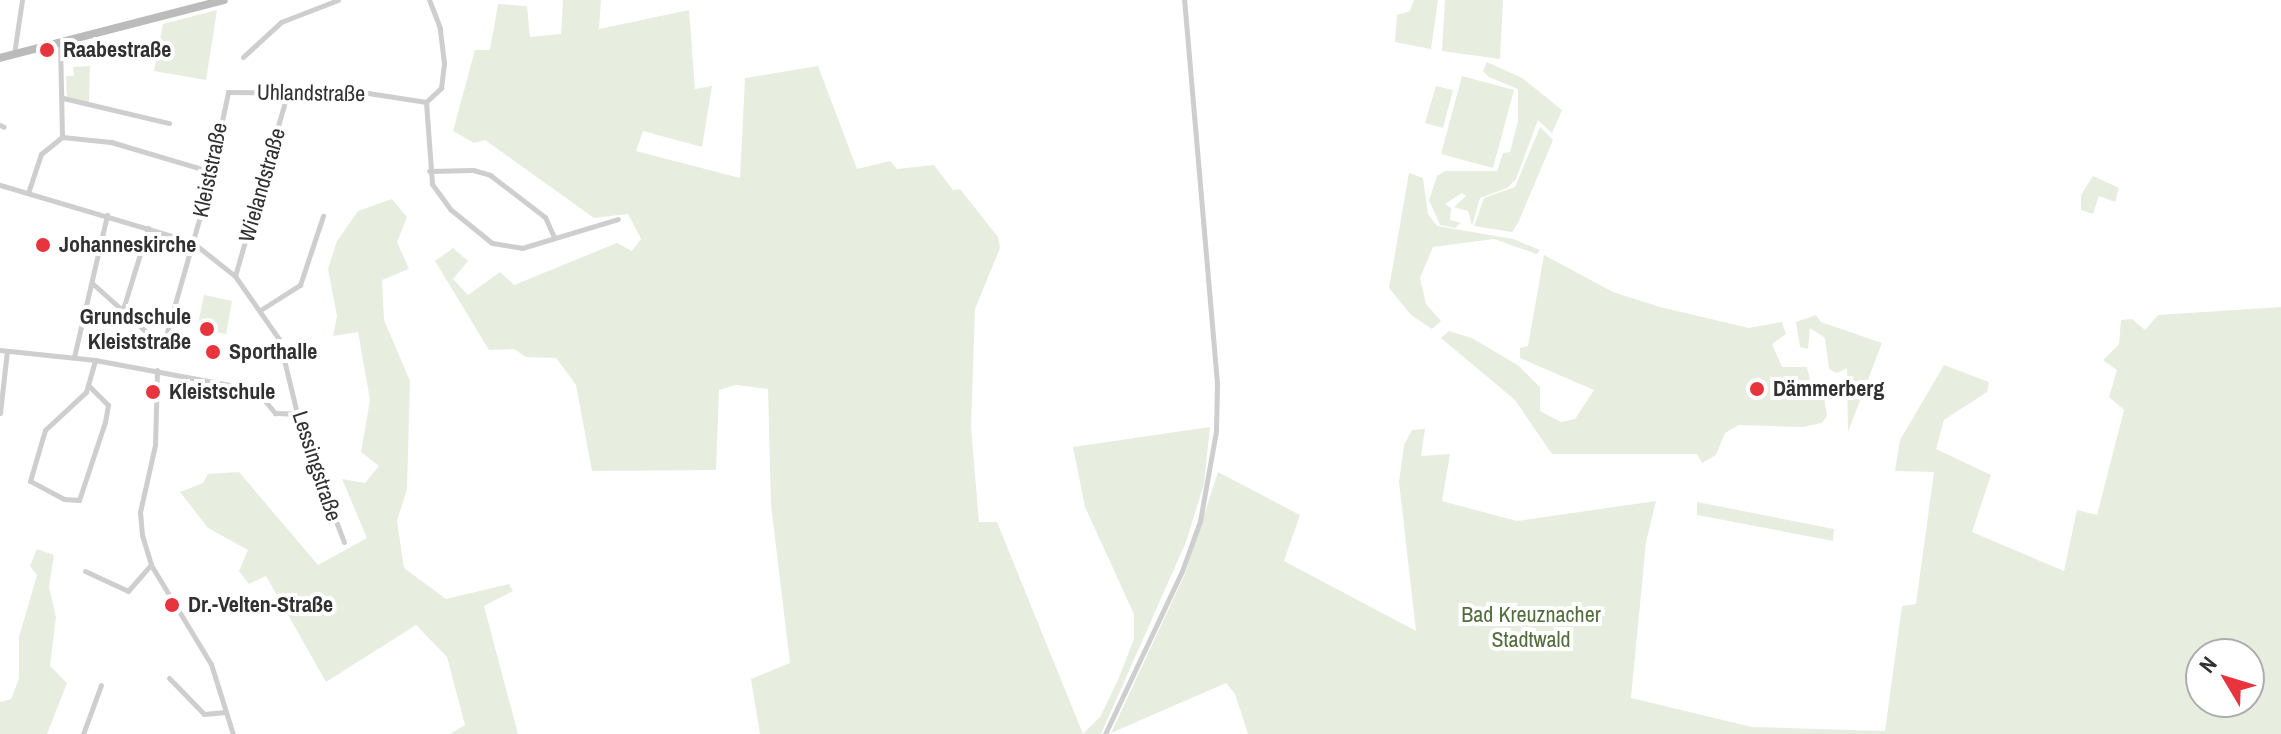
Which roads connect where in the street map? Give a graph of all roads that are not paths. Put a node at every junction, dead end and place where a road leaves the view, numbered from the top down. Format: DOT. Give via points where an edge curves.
graph roads {
  1 [pos="22,0"];
  2 [pos="224,0"];
  3 [pos="338,0"];
  4 [pos="429,0"];
  5 [pos="1184,0"];
  6 [pos="187,5"];
  7 [pos="59,42"];
  8 [pos="14,54"];
  9 [pos="243,57"];
  10 [pos="0,58"];
  11 [pos="228,92"];
  12 [pos="287,95"];
  13 [pos="63,98"];
  14 [pos="426,102"];
  15 [pos="169,123"];
  16 [pos="62,137"];
  17 [pos="429,171"];
  18 [pos="212,172"];
  19 [pos="0,185"];
  20 [pos="28,193"];
  21 [pos="107,215"];
  22 [pos="323,216"];
  23 [pos="618,219"];
  24 [pos="148,228"];
  25 [pos="554,237"];
  26 [pos="192,242"];
  27 [pos="235,276"];
  28 [pos="92,283"];
  29 [pos="123,309"];
  30 [pos="262,309"];
  31 [pos="4,351"];
  32 [pos="74,357"];
  33 [pos="95,360"];
  34 [pos="157,370"];
  35 [pos="89,386"];
  36 [pos="251,389"];
  37 [pos="265,401"];
  38 [pos="0,413"];
  39 [pos="298,414"];
  40 [pos="344,542"];
  41 [pos="151,565"];
  42 [pos="85,571"];
  43 [pos="169,678"];
  44 [pos="101,685"];
  45 [pos="226,712"];
  46 [pos="83,734"];
  47 [pos="233,734"];
  48 [pos="1105,734"];
  1 -- 8 [label="street"];
  2 -- 6 [label="street"];
  3 -- 9 [label="street" via="281,22"];
  4 -- 14 [label="street" via="440,28 444,63 441,88"];
  5 -- 48 [label="street" via="1217,383 1216,431 1203,505 1182,571"];
  6 -- 7 [label="street"];
  7 -- 8 [label="street"];
  7 -- 13 [label="street"];
  8 -- 10 [label="street"];
  11 -- 12 [label="street, Uhlandstraße"];
  11 -- 18 [label="street, Kleiststraße"];
  12 -- 14 [label="street, Uhlandstraße" via="368,93"];
  12 -- 27 [label="street, Wielandstraße"];
  13 -- 15 [label="street"];
  13 -- 16 [label="street"];
  14 -- 17 [label="street"];
  16 -- 18 [label="street" via="111,142"];
  16 -- 20 [label="street" via="41,154"];
  17 -- 25 [label="street" via="490,175 545,217"];
  17 -- 25 [label="street" via="450,209 492,243 516,248"];
  18 -- 26 [label="street, Kleiststraße"];
  19 -- 20 [label="street, Lessingstraße"];
  20 -- 21 [label="street, Lessingstraße"];
  21 -- 24 [label="street, Lessingstraße"];
  21 -- 28 [label="street"];
  22 -- 30 [label="street" via="300,285"];
  23 -- 25 [label="street"];
  24 -- 26 [label="street, Lessingstraße"];
  24 -- 29 [label="street"];
  26 -- 27 [label="street, Lessingstraße"];
  26 -- 29 [label="street, Kleiststraße" via="165,339 150,335"];
  27 -- 30 [label="street, Lessingstraße"];
  28 -- 29 [label="street"];
  28 -- 32 [label="street"];
  30 -- 39 [label="street, Lessingstraße" via="287,361"];
  31 -- 32 [label="street"];
  31 -- 38 [label="street"];
  32 -- 33 [label="street"];
  33 -- 34 [label="street"];
  33 -- 35 [label="street"];
  34 -- 36 [label="street"];
  34 -- 41 [label="street" via="155,445 140,512"];
  35 -- 35 [label="street" via="108,405 79,500 64,499 30,481 48,424"];
  37 -- 39 [label="street" via="275,413"];
  39 -- 40 [label="street, Lessingstraße"];
  41 -- 42 [label="street" via="128,591"];
  41 -- 45 [label="street" via="203,648"];
  43 -- 45 [label="street" via="204,714"];
  44 -- 46 [label="street"];
  45 -- 47 [label="street"];
}
